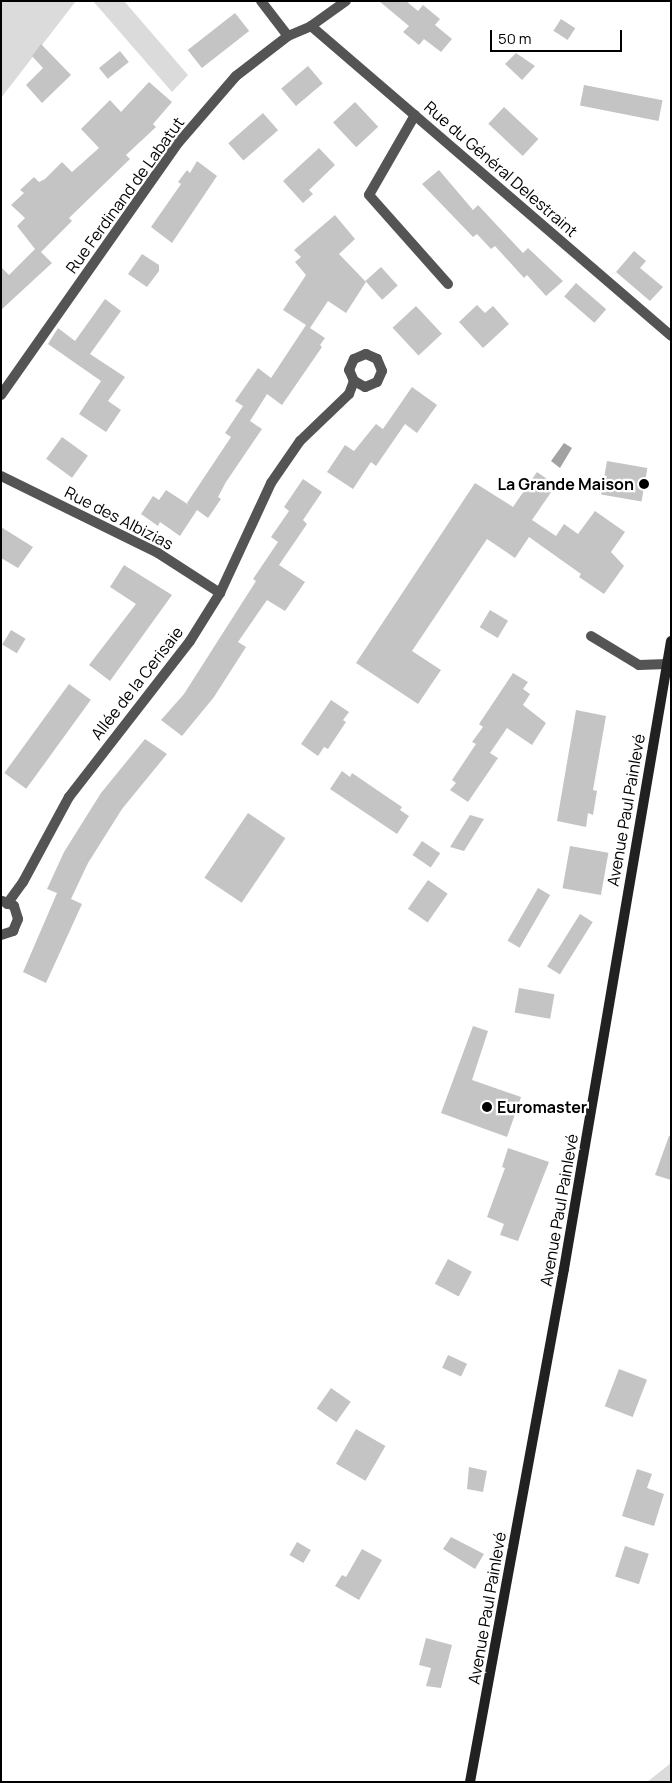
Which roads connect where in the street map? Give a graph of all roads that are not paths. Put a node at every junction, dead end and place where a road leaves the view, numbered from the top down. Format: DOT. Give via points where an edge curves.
graph roads {
  1 [pos="261,1"];
  2 [pos="346,1"];
  3 [pos="311,26"];
  4 [pos="288,36"];
  5 [pos="415,115"];
  6 [pos="448,284"];
  7 [pos="671,336"];
  8 [pos="354,382"];
  9 [pos="1,395"];
  10 [pos="1,476"];
  11 [pos="220,593"];
  12 [pos="591,636"];
  13 [pos="671,641"];
  14 [pos="667,664"];
  15 [pos="4,902"];
  16 [pos="1,935"];
  17 [pos="470,1782"];
  1 -- 4 [label="street"];
  2 -- 3 [label="street, Rue Ferdinand de Labatut"];
  3 -- 4 [label="street, Rue Ferdinand de Labatut"];
  3 -- 5 [label="street, Rue du Général Delestraint"];
  4 -- 9 [label="street, Rue Ferdinand de Labatut" via="236,76 179,142"];
  5 -- 6 [label="street" via="369,194"];
  5 -- 7 [label="street, Rue du Général Delestraint"];
  8 -- 11 [label="street, Allée de la Cerisaie" via="349,394 300,441 271,483"];
  10 -- 11 [label="street, Rue des Albizias" via="158,553"];
  11 -- 15 [label="street, Allée de la Cerisaie" via="181,654 68,797 22,882"];
  12 -- 14 [label="street" via="638,665"];
  13 -- 14 [label="main road, Avenue Paul Painlevé"];
  14 -- 17 [label="main road, Avenue Paul Painlevé" via="566,1260"];
  15 -- 16 [label="street, Allée de la Cerisaie" via="14,906 18,919 13,931"];
}
